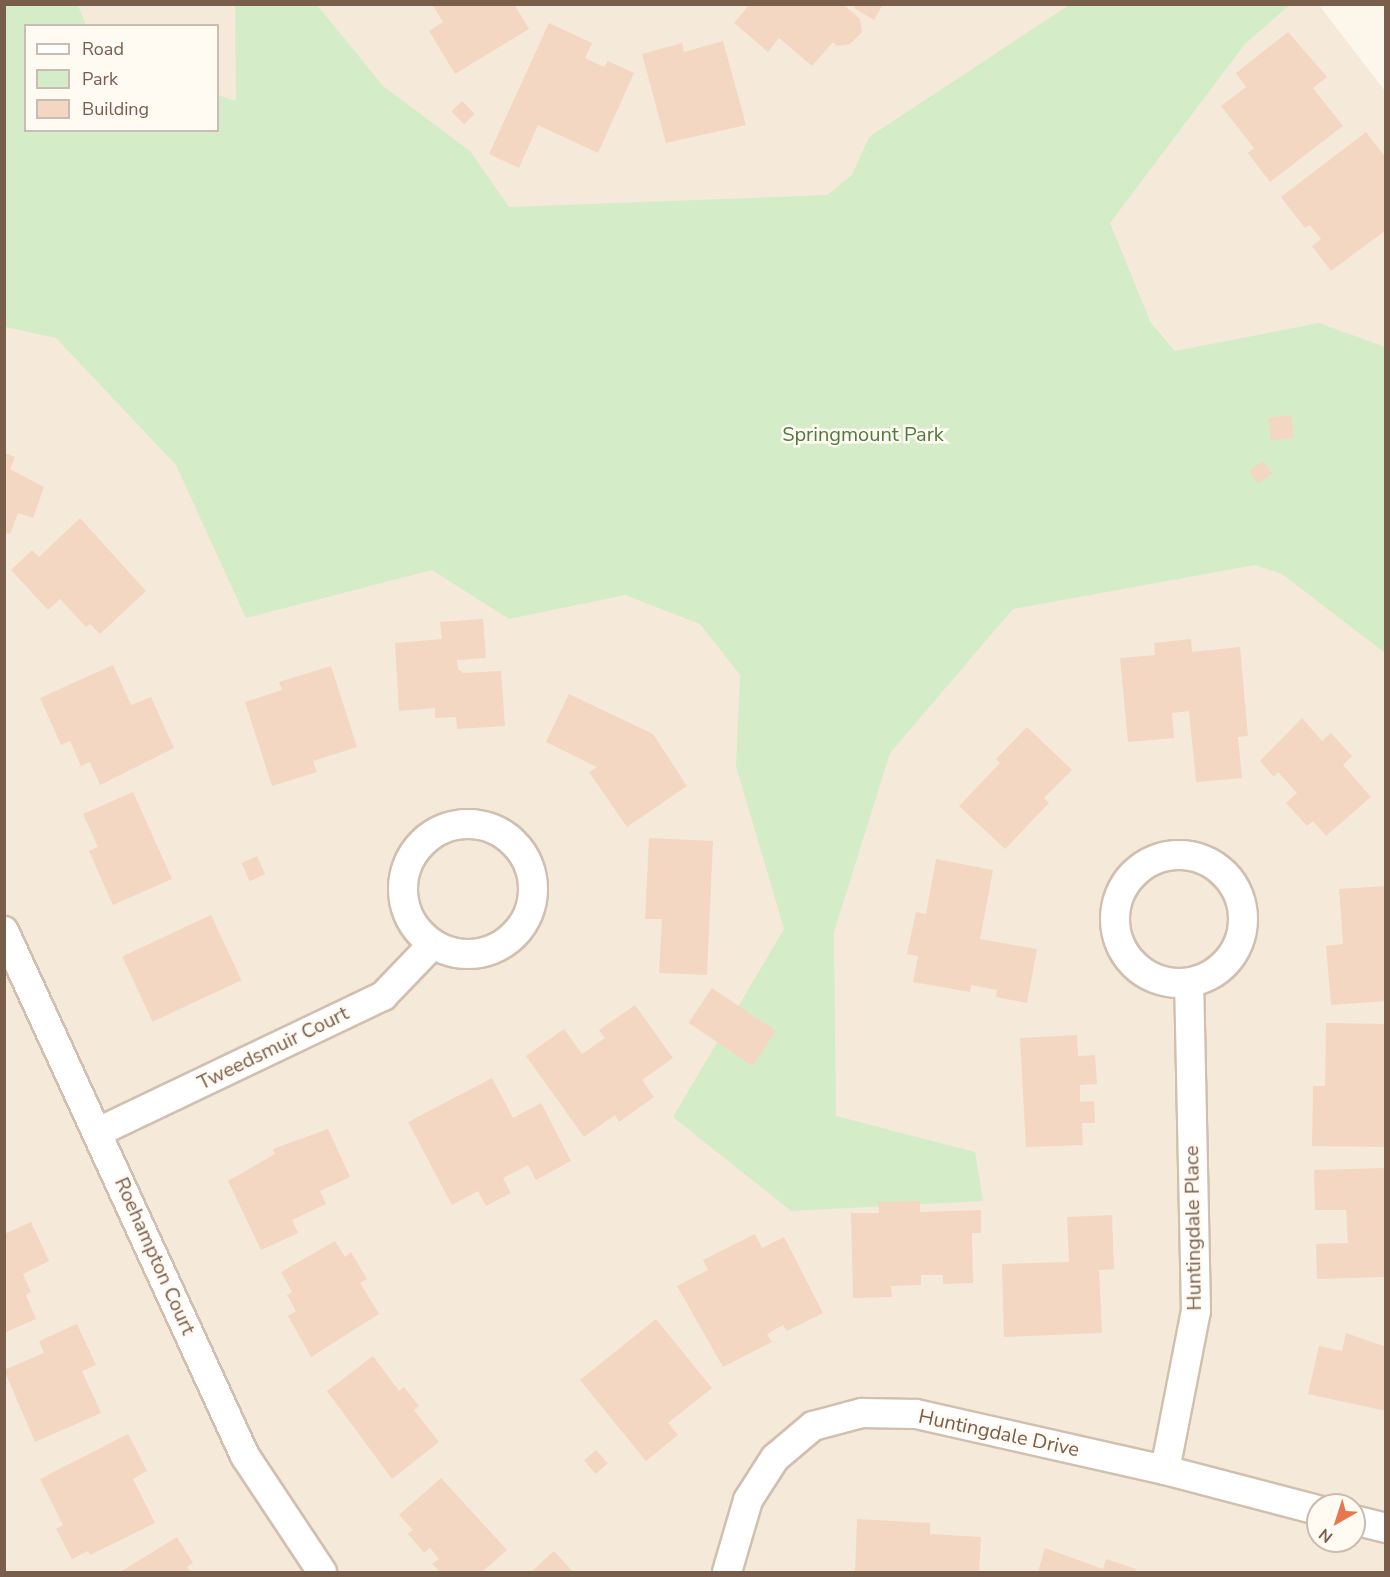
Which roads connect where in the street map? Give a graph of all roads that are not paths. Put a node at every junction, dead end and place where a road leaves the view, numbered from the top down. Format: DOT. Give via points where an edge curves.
graph roads {
  1 [pos="4,931"];
  2 [pos="433,944"];
  3 [pos="1189,984"];
  4 [pos="98,1131"];
  5 [pos="1165,1470"];
  6 [pos="1306,1507"];
  7 [pos="1366,1523"];
  8 [pos="1386,1528"];
  9 [pos="322,1572"];
  10 [pos="727,1572"];
  1 -- 4 [label="street, Roehampton Court"];
  2 -- 2 [label="street" via="453,952 476,954 498,947 514,936 527,918 534,892 531,869 515,843 497,829 474,823 451,825 424,840 410,858 403,884 405,906 415,927"];
  2 -- 4 [label="street, Tweedsmuir Court" via="383,996"];
  3 -- 3 [label="street" via="1210,977 1233,956 1243,936 1244,914 1239,892 1219,867 1199,857 1171,854 1150,861 1129,877 1118,897 1114,919 1118,941 1131,963 1170,984"];
  3 -- 5 [label="street, Huntingdale Place" via="1196,1311"];
  4 -- 9 [label="street, Roehampton Court" via="245,1456"];
  5 -- 6 [label="street, Huntingdale Drive"];
  5 -- 10 [label="street, Huntingdale Drive" via="916,1414 862,1413 813,1426 775,1458 748,1500"];
  7 -- 8 [label="street"];
}
